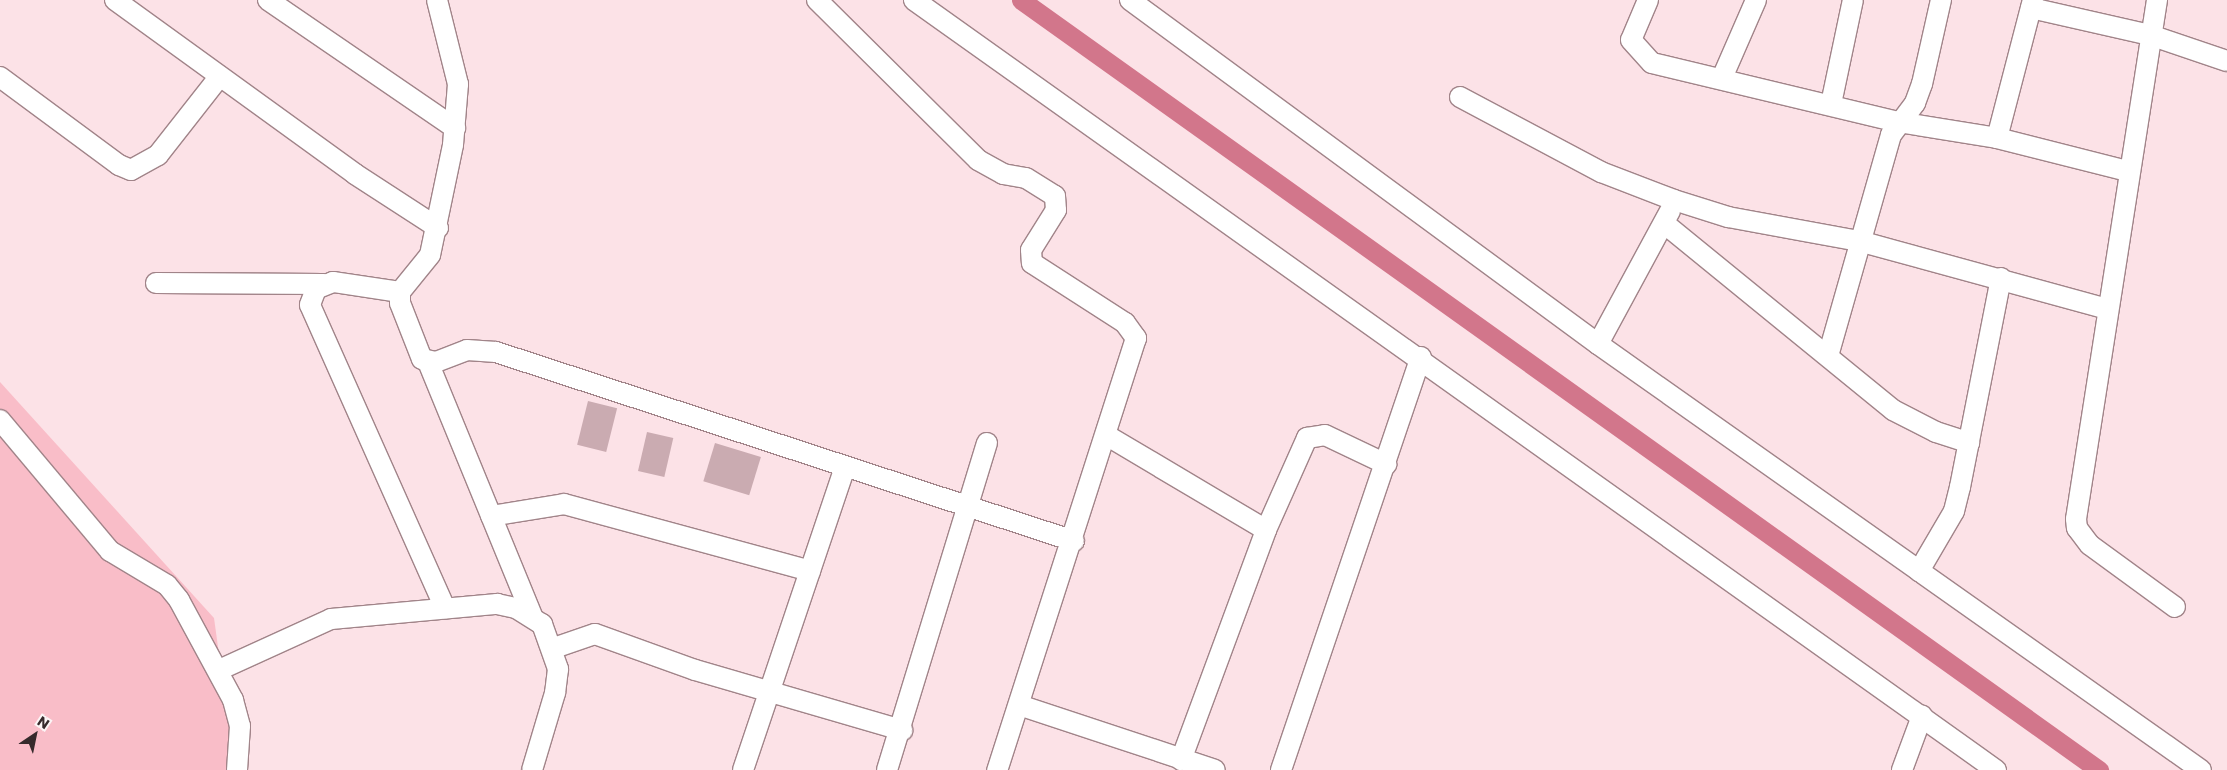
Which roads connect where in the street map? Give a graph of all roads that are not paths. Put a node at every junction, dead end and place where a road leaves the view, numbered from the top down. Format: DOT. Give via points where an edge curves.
graph roads {
  1 [pos="115,0"];
  2 [pos="268,0"];
  3 [pos="817,0"];
  4 [pos="914,0"];
  5 [pos="1130,0"];
  6 [pos="1648,0"];
  7 [pos="1756,0"];
  8 [pos="1853,0"];
  9 [pos="1941,0"];
  10 [pos="2157,0"];
  11 [pos="434,3"];
  12 [pos="2032,4"];
  13 [pos="2150,35"];
  14 [pos="2227,61"];
  15 [pos="220,76"];
  16 [pos="0,77"];
  17 [pos="1722,78"];
  18 [pos="1460,97"];
  19 [pos="1831,104"];
  20 [pos="1898,122"];
  21 [pos="455,128"];
  22 [pos="1997,138"];
  23 [pos="2127,171"];
  24 [pos="1674,200"];
  25 [pos="1666,224"];
  26 [pos="438,228"];
  27 [pos="1859,241"];
  28 [pos="2001,278"];
  29 [pos="156,283"];
  30 [pos="324,284"];
  31 [pos="400,292"];
  32 [pos="2107,309"];
  33 [pos="1598,344"];
  34 [pos="1828,356"];
  35 [pos="1421,358"];
  36 [pos="428,362"];
  37 [pos="0,420"];
  38 [pos="1106,435"];
  39 [pos="987,443"];
  40 [pos="1969,443"];
  41 [pos="1386,464"];
  42 [pos="845,467"];
  43 [pos="968,507"];
  44 [pos="491,516"];
  45 [pos="1266,530"];
  46 [pos="1074,541"];
  47 [pos="810,571"];
  48 [pos="1919,571"];
  49 [pos="2176,607"];
  50 [pos="445,608"];
  51 [pos="532,615"];
  52 [pos="554,648"];
  53 [pos="219,670"];
  54 [pos="771,688"];
  55 [pos="1019,705"];
  56 [pos="1922,716"];
  57 [pos="902,730"];
  58 [pos="1181,760"];
  59 [pos="237,770"];
  60 [pos="532,770"];
  61 [pos="743,770"];
  62 [pos="888,770"];
  63 [pos="997,770"];
  64 [pos="1215,770"];
  65 [pos="1282,770"];
  66 [pos="1902,770"];
  67 [pos="1996,770"];
  68 [pos="2201,770"];
  1 -- 15 [label="street"];
  2 -- 21 [label="street"];
  3 -- 38 [label="street" via="972,154 992,169 1026,178 1055,196 1056,210 1031,250 1032,264 1126,323 1136,338"];
  4 -- 35 [label="street"];
  5 -- 33 [label="street"];
  6 -- 17 [label="street" via="1632,40 1641,55 1652,63"];
  7 -- 17 [label="street"];
  8 -- 19 [label="street"];
  9 -- 20 [label="street" via="1922,84 1914,103"];
  10 -- 13 [label="street"];
  11 -- 21 [label="street" via="458,84"];
  12 -- 13 [label="street"];
  12 -- 22 [label="street"];
  13 -- 14 [label="street"];
  13 -- 23 [label="street"];
  15 -- 16 [label="street" via="158,155 132,170 119,165"];
  15 -- 26 [label="street"];
  17 -- 19 [label="street"];
  18 -- 24 [label="street" via="1601,172"];
  19 -- 20 [label="street"];
  20 -- 22 [label="street"];
  20 -- 27 [label="street"];
  21 -- 26 [label="street"];
  22 -- 23 [label="street"];
  23 -- 32 [label="street"];
  24 -- 25 [label="street"];
  24 -- 27 [label="street" via="1728,217"];
  25 -- 33 [label="street"];
  25 -- 34 [label="street"];
  26 -- 31 [label="street" via="425,264"];
  27 -- 28 [label="street"];
  27 -- 34 [label="street"];
  28 -- 32 [label="street"];
  28 -- 40 [label="street"];
  29 -- 30 [label="street"];
  30 -- 31 [label="street" via="344,282"];
  30 -- 50 [label="street" via="311,297 314,314"];
  31 -- 36 [label="street" via="414,342"];
  32 -- 49 [label="street" via="2077,528 2090,546"];
  33 -- 48 [label="street"];
  34 -- 40 [label="street" via="1893,410 1936,432"];
  35 -- 41 [label="street"];
  35 -- 56 [label="street" via="1769,611"];
  36 -- 42 [label="street" via="467,350 496,352"];
  36 -- 44 [label="street"];
  37 -- 53 [label="street" via="110,550 167,585"];
  38 -- 45 [label="street"];
  38 -- 46 [label="street"];
  39 -- 43 [label="street"];
  40 -- 48 [label="street" via="1954,511"];
  41 -- 45 [label="street" via="1314,434 1307,438"];
  41 -- 65 [label="street"];
  42 -- 43 [label="street"];
  42 -- 47 [label="street"];
  43 -- 46 [label="street"];
  43 -- 57 [label="street"];
  44 -- 47 [label="street" via="564,504"];
  44 -- 51 [label="street"];
  45 -- 58 [label="street"];
  46 -- 55 [label="street"];
  47 -- 54 [label="street"];
  48 -- 68 [label="street"];
  50 -- 51 [label="street" via="497,604"];
  50 -- 53 [label="street" via="331,619"];
  51 -- 52 [label="street"];
  52 -- 54 [label="street" via="595,634 695,670"];
  52 -- 60 [label="street" via="555,693"];
  53 -- 59 [label="street" via="240,726"];
  54 -- 57 [label="street"];
  54 -- 61 [label="street"];
  55 -- 58 [label="street"];
  55 -- 63 [label="street"];
  56 -- 66 [label="street"];
  56 -- 67 [label="street"];
  57 -- 62 [label="street"];
  58 -- 64 [label="street"];
}
